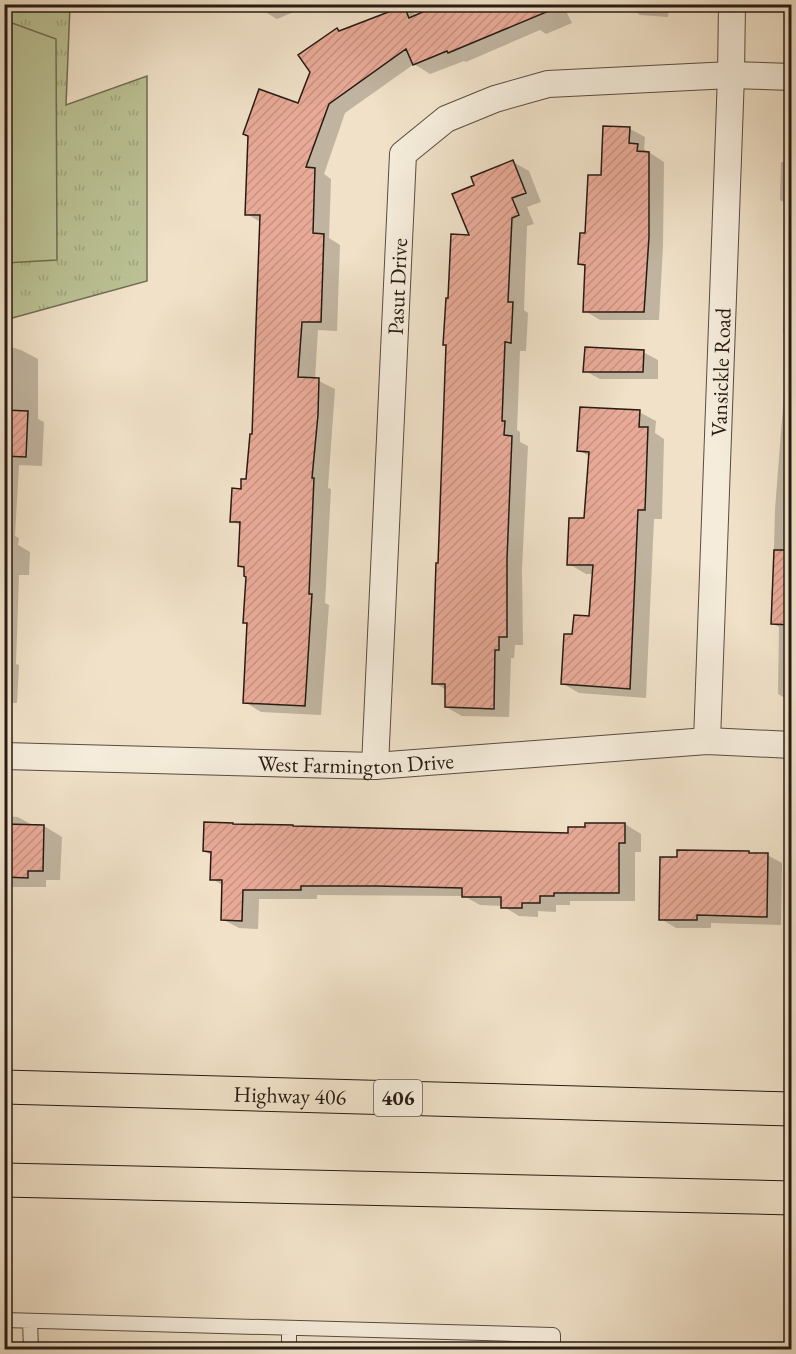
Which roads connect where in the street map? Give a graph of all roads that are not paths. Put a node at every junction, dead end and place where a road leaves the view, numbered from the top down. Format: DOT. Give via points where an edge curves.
graph roads {
  1 [pos="732,4"];
  2 [pos="731,75"];
  3 [pos="792,77"];
  4 [pos="707,741"];
  5 [pos="792,745"];
  6 [pos="4,756"];
  7 [pos="375,766"];
  8 [pos="4,1087"];
  9 [pos="792,1110"];
  10 [pos="4,1180"];
  11 [pos="792,1198"];
  12 [pos="4,1320"];
  13 [pos="30,1321"];
  14 [pos="289,1328"];
  15 [pos="31,1350"];
  16 [pos="289,1350"];
  17 [pos="553,1350"];
  1 -- 2 [label="street, Vansickle Road"];
  2 -- 3 [label="street, Pasut Drive"];
  2 -- 4 [label="street, Vansickle Road"];
  2 -- 7 [label="street, Pasut Drive" via="548,84 495,99 446,119 403,154"];
  4 -- 5 [label="street, West Farmington Drive"];
  4 -- 7 [label="street, West Farmington Drive"];
  6 -- 7 [label="street, West Farmington Drive"];
  8 -- 9 [label="highway, Highway 406 / 406"];
  10 -- 11 [label="highway"];
  12 -- 13 [label="lane"];
  13 -- 14 [label="lane"];
  13 -- 15 [label="lane"];
  14 -- 16 [label="lane"];
  14 -- 17 [label="lane" via="553,1335"];
}
